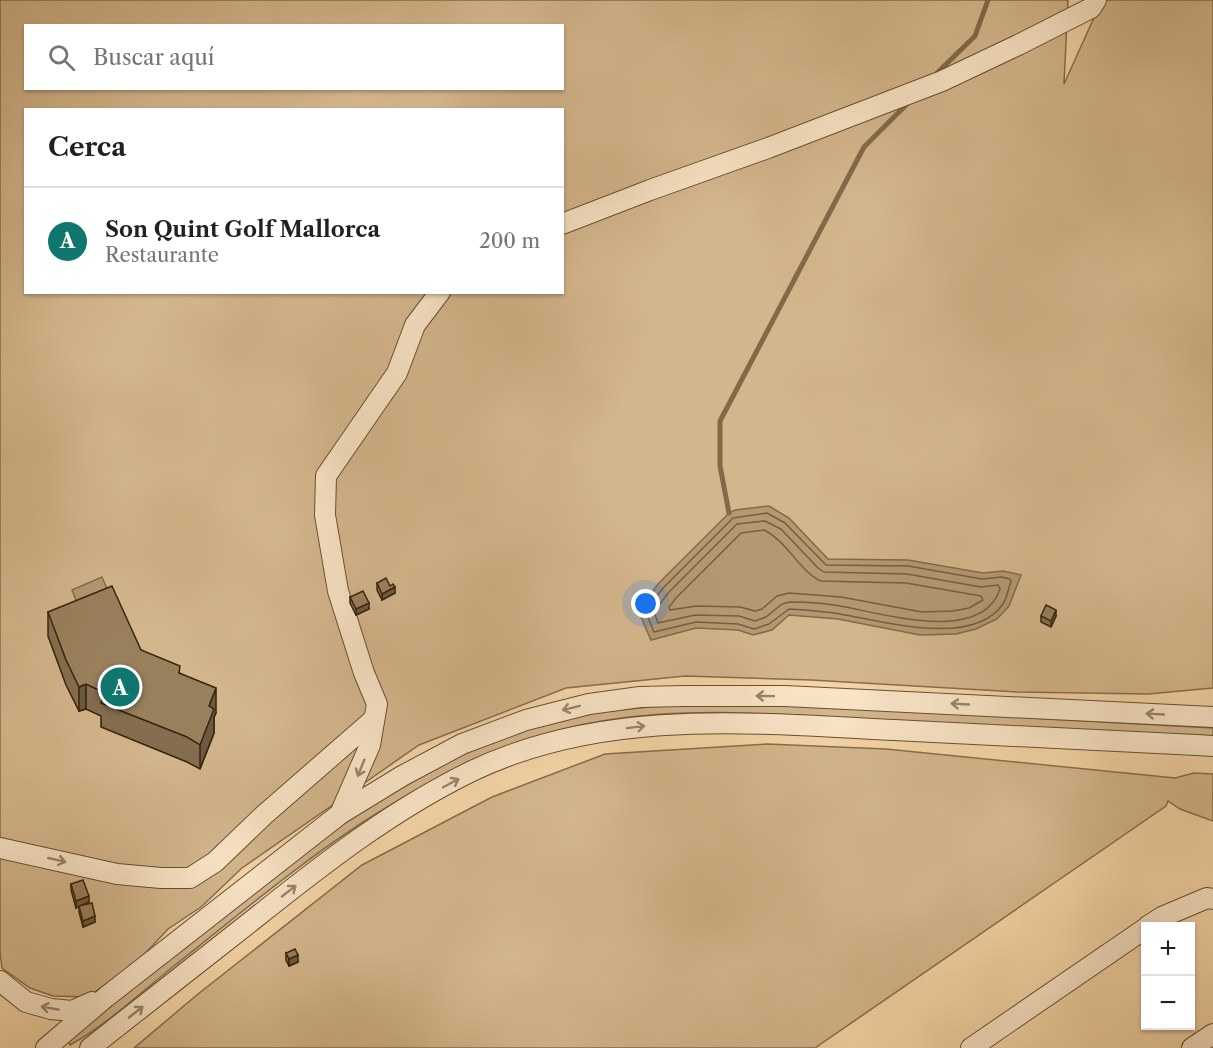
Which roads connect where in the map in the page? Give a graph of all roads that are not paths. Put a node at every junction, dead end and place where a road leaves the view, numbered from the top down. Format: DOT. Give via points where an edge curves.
graph roads {
  1 [pos="1096,0"];
  2 [pos="564,223"];
  3 [pos="438,294"];
  4 [pos="1213,717"];
  5 [pos="373,720"];
  6 [pos="1213,746"];
  7 [pos="340,814"];
  8 [pos="0,848"];
  9 [pos="1213,899"];
  10 [pos="1155,922"];
  11 [pos="1141,932"];
  12 [pos="0,981"];
  13 [pos="106,997"];
  14 [pos="1213,1034"];
  15 [pos="46,1048"];
  16 [pos="90,1048"];
  17 [pos="971,1048"];
  18 [pos="1192,1048"];
  1 -- 2 [label="street" via="1091,8 942,81"];
  3 -- 5 [label="street" via="415,325 397,373 326,476 325,515 338,591 377,704"];
  4 -- 7 [label="street, one-way" via="785,696 640,697 589,704 526,720 462,744"];
  5 -- 7 [label="street, one-way" via="370,745"];
  8 -- 5 [label="street, one-way" via="117,874 190,878 215,862"];
  16 -- 6 [label="street, one-way" via="364,833 473,771 534,747 596,731 685,723 786,724"];
  7 -- 13 [label="street"];
  9 -- 10 [label="street" via="1207,898"];
  11 -- 17 [label="street"];
  13 -- 12 [label="street, one-way" via="72,1011 51,1009 26,1002"];
  13 -- 15 [label="street"];
  14 -- 18 [label="street"];
}
